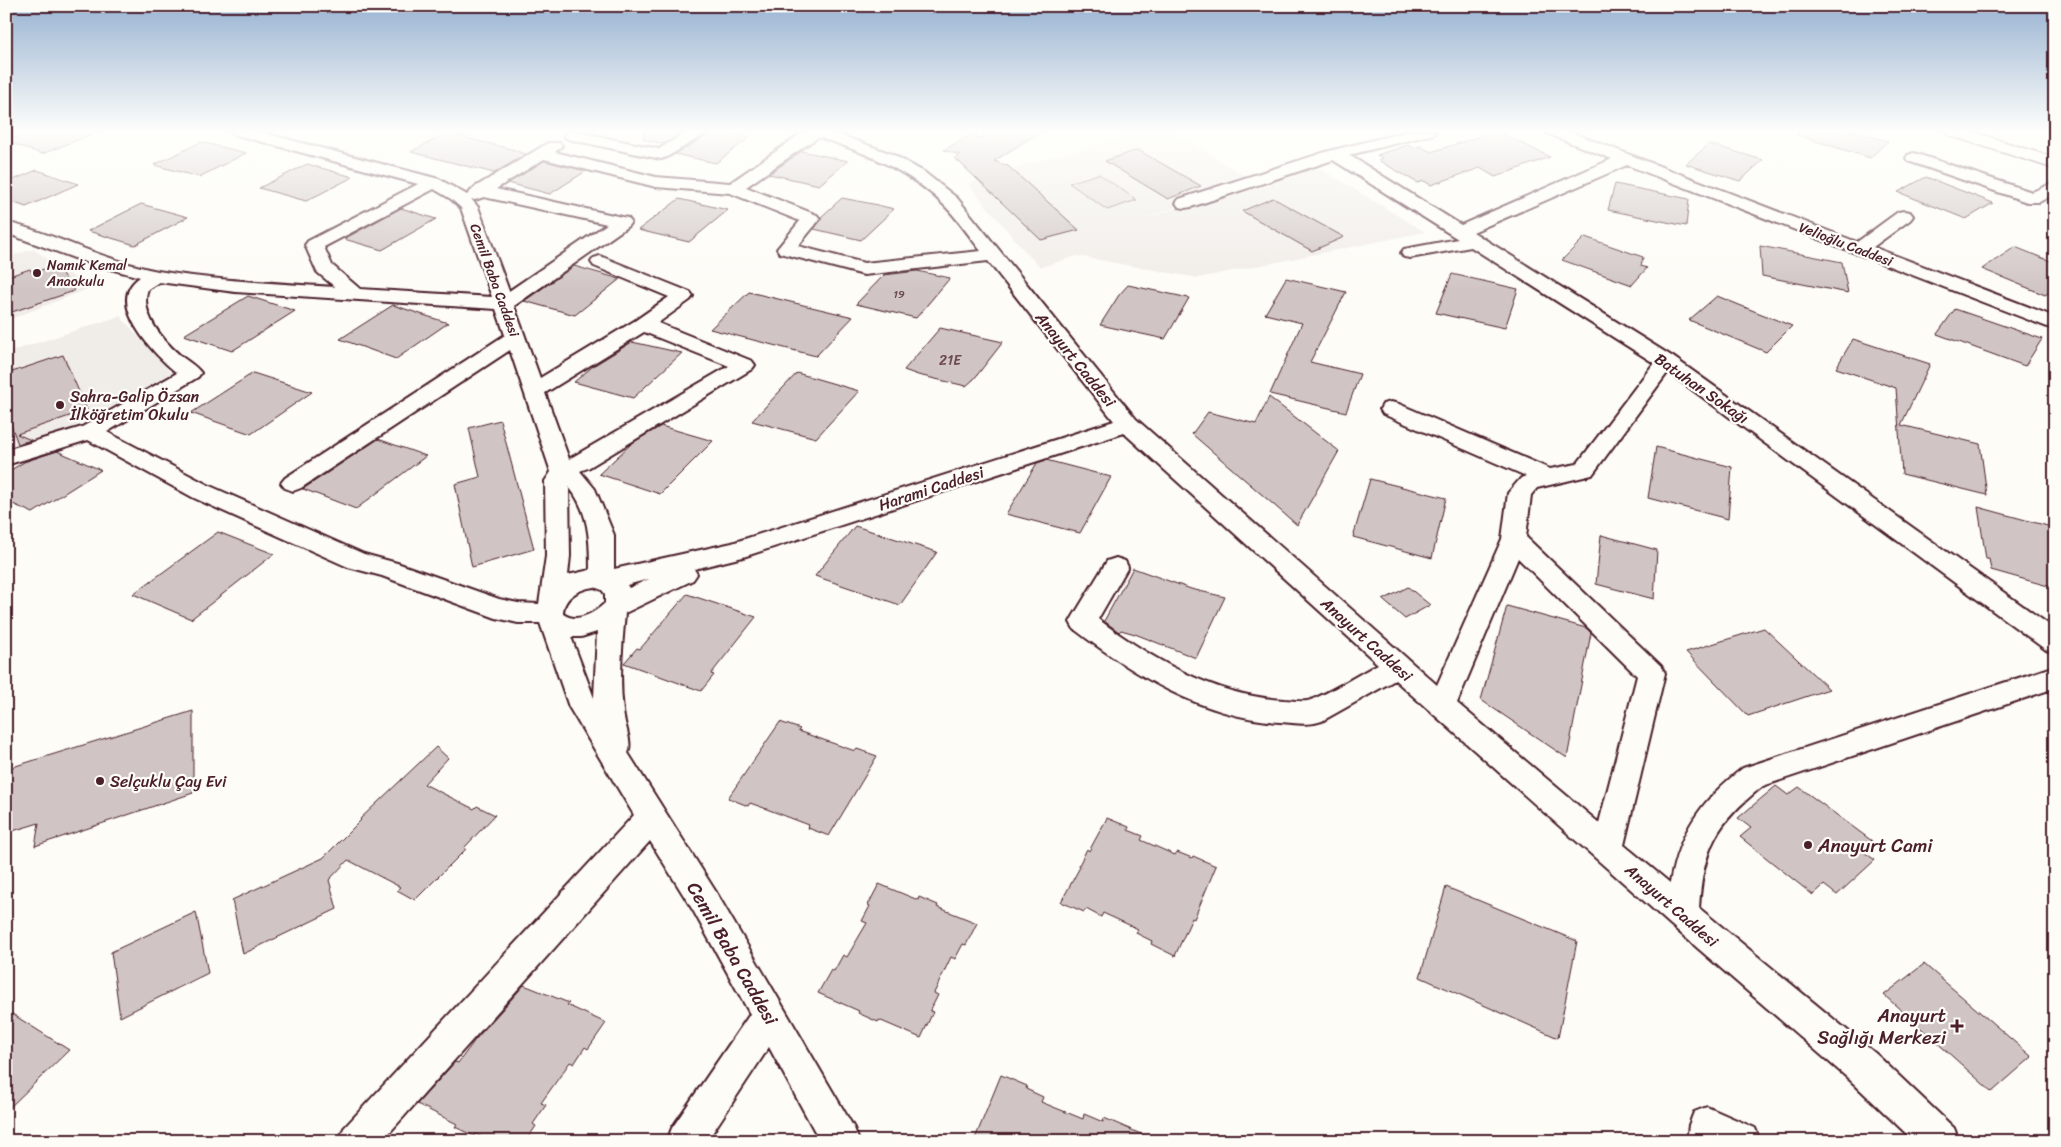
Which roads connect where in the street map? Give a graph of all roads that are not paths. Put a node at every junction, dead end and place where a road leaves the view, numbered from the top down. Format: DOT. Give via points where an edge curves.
graph roads {
  1 [pos="430,185"];
  2 [pos="436,185"];
  3 [pos="492,185"];
  4 [pos="688,185"];
  5 [pos="738,185"];
  6 [pos="930,185"];
  7 [pos="1240,185"];
  8 [pos="1384,185"];
  9 [pos="1572,185"];
  10 [pos="1695,185"];
  11 [pos="1993,185"];
  12 [pos="733,188"];
  13 [pos="2055,188"];
  14 [pos="482,191"];
  15 [pos="464,202"];
  16 [pos="1185,202"];
  17 [pos="1904,216"];
  18 [pos="6,227"];
  19 [pos="1467,236"];
  20 [pos="1859,248"];
  21 [pos="1410,253"];
  22 [pos="993,255"];
  23 [pos="600,262"];
  24 [pos="156,276"];
  25 [pos="355,294"];
  26 [pos="504,304"];
  27 [pos="643,324"];
  28 [pos="2055,324"];
  29 [pos="516,337"];
  30 [pos="1666,361"];
  31 [pos="534,391"];
  32 [pos="1391,409"];
  33 [pos="1128,424"];
  34 [pos="90,432"];
  35 [pos="6,458"];
  36 [pos="561,471"];
  37 [pos="1548,477"];
  38 [pos="293,484"];
  39 [pos="1514,539"];
  40 [pos="734,551"];
  41 [pos="1116,567"];
  42 [pos="604,580"];
  43 [pos="615,608"];
  44 [pos="551,611"];
  45 [pos="2055,643"];
  46 [pos="1397,666"];
  47 [pos="2055,678"];
  48 [pos="1442,706"];
  49 [pos="621,767"];
  50 [pos="652,817"];
  51 [pos="1608,849"];
  52 [pos="1682,914"];
  53 [pos="769,1016"];
  54 [pos="357,1141"];
  55 [pos="686,1141"];
  56 [pos="841,1141"];
  57 [pos="1706,1141"];
  58 [pos="1742,1141"];
  59 [pos="1942,1141"];
  1 -- 25 [label="street" via="314,245 324,268"];
  2 -- 15 [label="street, Cemil Baba Caddesi" via="453,192"];
  3 -- 14 [label="street"];
  4 -- 12 [label="street"];
  5 -- 12 [label="street"];
  6 -- 22 [label="street, Anayurt Caddesi" via="951,202"];
  7 -- 16 [label="street"];
  8 -- 19 [label="street, Batuhan Sokağı"];
  9 -- 19 [label="street"];
  10 -- 20 [label="street, Velioğlu Caddesi"];
  11 -- 13 [label="street" via="2033,198"];
  12 -- 22 [label="street" via="811,219 786,249 864,270"];
  14 -- 15 [label="street"];
  14 -- 26 [label="street" via="622,222"];
  15 -- 26 [label="street, Cemil Baba Caddesi" via="469,207"];
  17 -- 20 [label="street"];
  18 -- 24 [label="street" via="94,259"];
  19 -- 21 [label="street"];
  19 -- 30 [label="street, Batuhan Sokağı"];
  20 -- 28 [label="street, Velioğlu Caddesi"];
  22 -- 33 [label="street, Anayurt Caddesi"];
  23 -- 27 [label="street" via="683,296"];
  24 -- 25 [label="street" via="235,286"];
  24 -- 34 [label="street" via="140,287 136,299 139,313 157,345 191,373"];
  25 -- 26 [label="street"];
  26 -- 29 [label="street, Cemil Baba Caddesi"];
  27 -- 31 [label="street"];
  27 -- 36 [label="street" via="745,364 580,463"];
  29 -- 31 [label="street, Cemil Baba Caddesi"];
  29 -- 38 [label="street"];
  30 -- 37 [label="street" via="1584,470"];
  30 -- 45 [label="street, Batuhan Sokağı"];
  31 -- 36 [label="street, Cemil Baba Caddesi"];
  32 -- 37 [label="street"];
  33 -- 40 [label="street, Harami Caddesi"];
  33 -- 46 [label="street, Anayurt Caddesi"];
  34 -- 35 [label="street"];
  34 -- 44 [label="street" via="202,492 358,561 496,608 526,614"];
  36 -- 42 [label="street" via="574,478 583,489 594,512 602,535"];
  36 -- 44 [label="street, Cemil Baba Caddesi" via="557,481 558,556"];
  37 -- 39 [label="street" via="1529,484 1520,493"];
  39 -- 48 [label="street"];
  39 -- 51 [label="street" via="1651,673"];
  40 -- 42 [label="street"];
  40 -- 43 [label="street"];
  41 -- 46 [label="street" via="1084,622 1131,657 1211,697 1264,710 1312,713"];
  42 -- 43 [label="street" via="615,586 619,594"];
  42 -- 44 [label="street" via="581,580 568,585 557,592"];
  43 -- 44 [label="street" via="601,621 580,627 561,626"];
  43 -- 49 [label="street, Cemil Baba Caddesi" via="606,662 606,693"];
  44 -- 49 [label="street, Cemil Baba Caddesi" via="583,707"];
  46 -- 48 [label="street, Anayurt Caddesi"];
  47 -- 52 [label="street" via="1753,778 1720,804 1696,840 1688,862"];
  48 -- 51 [label="street, Anayurt Caddesi"];
  49 -- 50 [label="street, Cemil Baba Caddesi"];
  50 -- 53 [label="street, Cemil Baba Caddesi" via="705,902"];
  50 -- 54 [label="street"];
  51 -- 52 [label="street, Anayurt Caddesi"];
  52 -- 59 [label="street, Anayurt Caddesi" via="1863,1067"];
  53 -- 55 [label="street"];
  53 -- 56 [label="street, Cemil Baba Caddesi"];
  57 -- 58 [label="street" via="1707,1125"];
}
